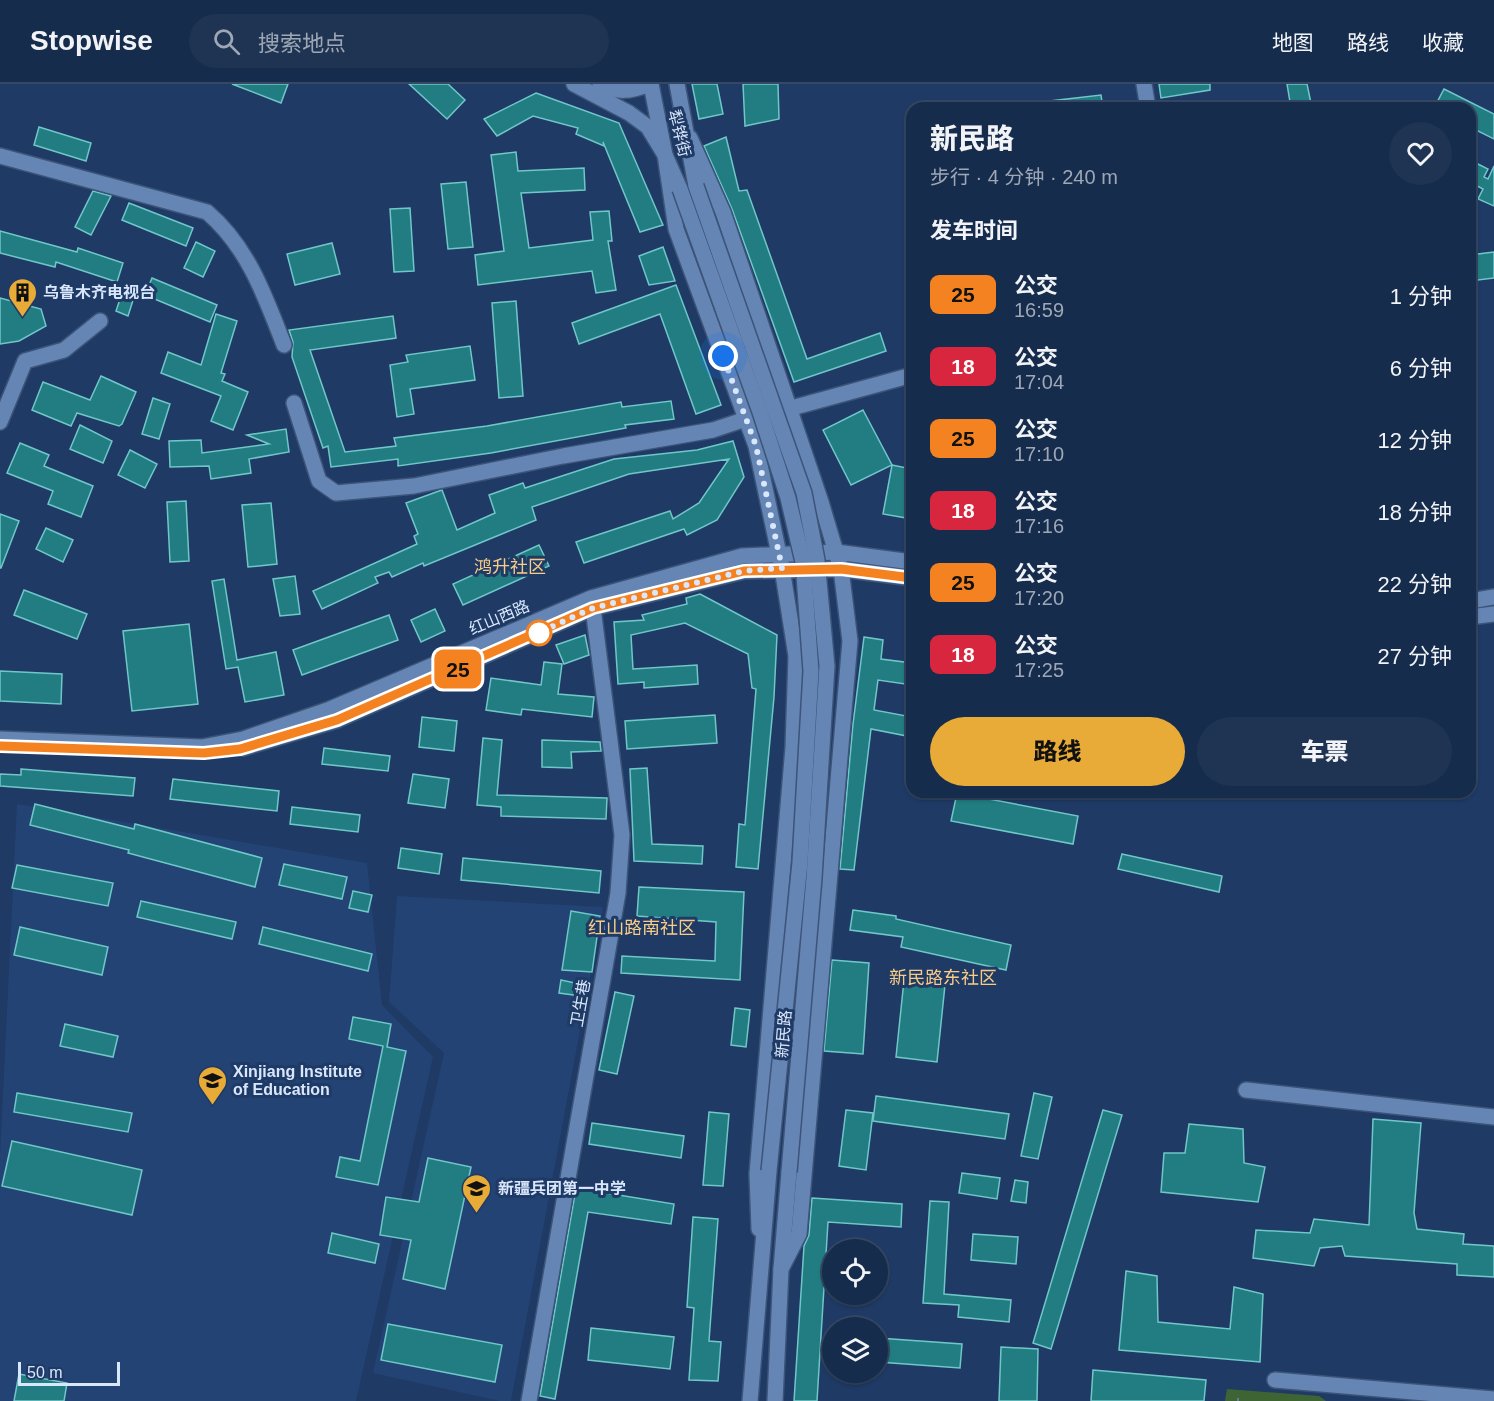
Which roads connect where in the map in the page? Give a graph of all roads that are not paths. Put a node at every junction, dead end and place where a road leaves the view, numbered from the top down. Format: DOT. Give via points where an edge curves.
graph roads {
  1 [pos="574,84"];
  2 [pos="600,84"];
  3 [pos="650,84"];
  4 [pos="677,84"];
  5 [pos="1144,84"];
  6 [pos="1147,102"];
  7 [pos="685,128"];
  8 [pos="665,155"];
  9 [pos="0,156"];
  10 [pos="696,186"];
  11 [pos="680,189"];
  12 [pos="100,321"];
  13 [pos="284,345"];
  14 [pos="906,377"];
  15 [pos="294,403"];
  16 [pos="788,409"];
  17 [pos="746,419"];
  18 [pos="0,422"];
  19 [pos="836,552"];
  20 [pos="779,553"];
  21 [pos="906,561"];
  22 [pos="782,568"];
  23 [pos="841,569"];
  24 [pos="906,577"];
  25 [pos="1494,597"];
  26 [pos="1476,600"];
  27 [pos="593,608"];
  28 [pos="1494,614"];
  29 [pos="1476,616"];
  30 [pos="0,739"];
  31 [pos="0,746"];
  32 [pos="1246,1090"];
  33 [pos="1494,1117"];
  34 [pos="760,1262"];
  35 [pos="781,1269"];
  36 [pos="1275,1380"];
  37 [pos="1343,1386"];
  38 [pos="1393,1396"];
  39 [pos="1494,1399"];
  40 [pos="530,1401"];
  41 [pos="750,1401"];
  42 [pos="775,1401"];
  43 [pos="1350,1401"];
  1 -- 8 [label="street" via="648,127"];
  2 -- 3 [label="street" via="612,91 632,91"];
  3 -- 8 [label="street, 犁铧街"];
  4 -- 7 [label="street, 犁铧街"];
  5 -- 6 [label="street"];
  7 -- 10 [label="street, 犁铧街"];
  7 -- 16 [label="street" via="723,212"];
  8 -- 11 [label="street, 犁铧街"];
  8 -- 17 [label="street" via="676,229"];
  9 -- 13 [label="street" via="207,212 228,230 263,290"];
  10 -- 35 [label="street, 新民路, bridge" via="804,493 819,583 827,666 814,878"];
  11 -- 34 [label="street, 新民路, bridge" via="788,498 803,562 811,671 800,862"];
  12 -- 18 [label="street" via="64,350 25,361"];
  14 -- 16 [label="street"];
  15 -- 17 [label="street" via="319,481 336,493 414,486 713,430"];
  16 -- 19 [label="street"];
  17 -- 20 [label="street" via="756,446"];
  19 -- 20 [label="street, 红山西路"];
  19 -- 21 [label="street, 红山西路"];
  19 -- 23 [label="street"];
  20 -- 22 [label="street"];
  20 -- 30 [label="street, 红山西路" via="742,556 591,598 330,709 243,739 202,747"];
  22 -- 23 [label="street, 红山西路"];
  22 -- 27 [label="street, 红山西路" via="744,571"];
  22 -- 34 [label="street" via="796,656 787,830 757,1174"];
  23 -- 24 [label="street, 红山西路"];
  23 -- 35 [label="street" via="850,641 798,1234"];
  25 -- 26 [label="street"];
  27 -- 31 [label="street, 红山西路" via="337,720 240,749 204,753"];
  27 -- 40 [label="street, 卫生巷" via="622,835 618,893"];
  28 -- 29 [label="street"];
  32 -- 33 [label="street"];
  34 -- 41 [label="street, 新民路"];
  35 -- 42 [label="street, 新民路"];
  36 -- 37 [label="street"];
  37 -- 38 [label="street"];
  37 -- 43 [label="street"];
  38 -- 39 [label="street"];
}
